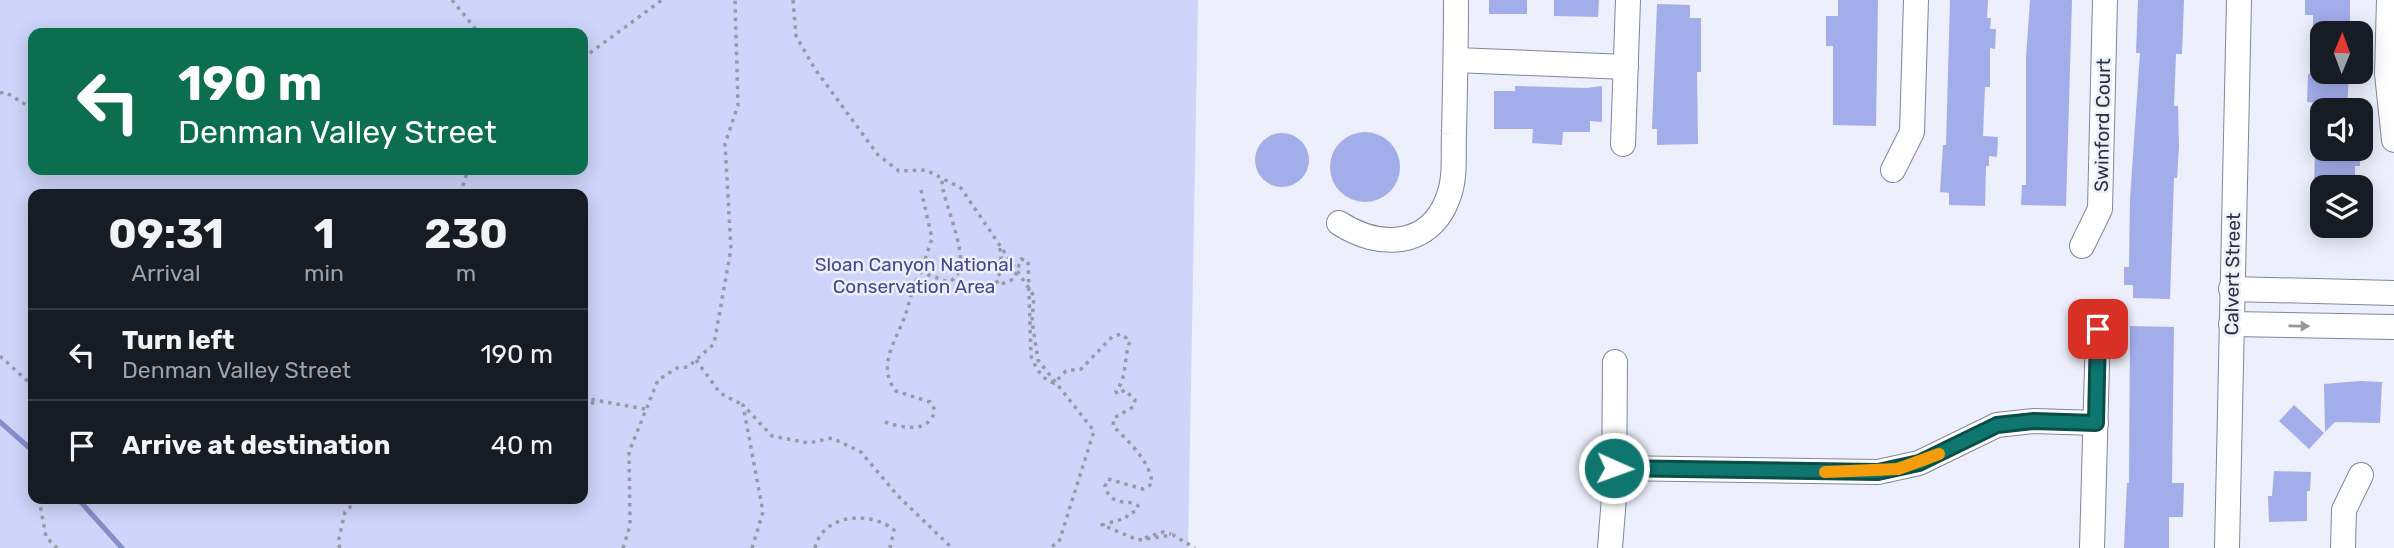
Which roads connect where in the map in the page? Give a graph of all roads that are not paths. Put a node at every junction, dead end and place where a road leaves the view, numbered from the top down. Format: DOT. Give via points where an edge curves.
graph roads {
  1 [pos="1457,0"];
  2 [pos="1628,0"];
  3 [pos="1916,0"];
  4 [pos="2105,0"];
  5 [pos="2239,0"];
  6 [pos="2390,7"];
  7 [pos="1456,60"];
  8 [pos="1626,67"];
  9 [pos="2394,140"];
  10 [pos="1623,144"];
  11 [pos="1893,170"];
  12 [pos="1339,223"];
  13 [pos="2082,246"];
  14 [pos="2231,289"];
  15 [pos="2394,293"];
  16 [pos="2231,324"];
  17 [pos="2394,327"];
  18 [pos="2098,329"];
  19 [pos="1615,362"];
  20 [pos="2096,423"];
  21 [pos="1614,468"];
  22 [pos="2361,475"];
  23 [pos="1610,548"];
  24 [pos="2092,548"];
  25 [pos="2227,548"];
  26 [pos="2343,548"];
  1 -- 7 [label="street"];
  2 -- 8 [label="street"];
  3 -- 11 [label="street" via="1912,132"];
  4 -- 13 [label="street, Swinford Court" via="2100,209"];
  5 -- 14 [label="street, Calvert Street"];
  6 -- 9 [label="street" via="2388,97"];
  7 -- 8 [label="street"];
  7 -- 12 [label="street" via="1453,177 1443,212 1430,228 1413,238 1391,242 1354,233"];
  8 -- 10 [label="street"];
  14 -- 15 [label="street"];
  14 -- 16 [label="street, Calvert Street"];
  16 -- 17 [label="street, one-way"];
  16 -- 25 [label="street, Calvert Street"];
  18 -- 20 [label="street"];
  19 -- 21 [label="street"];
  20 -- 21 [label="street" via="1997,425 1919,463 1878,472"];
  20 -- 24 [label="street"];
  21 -- 23 [label="street"];
  22 -- 26 [label="street" via="2344,510"];
}
